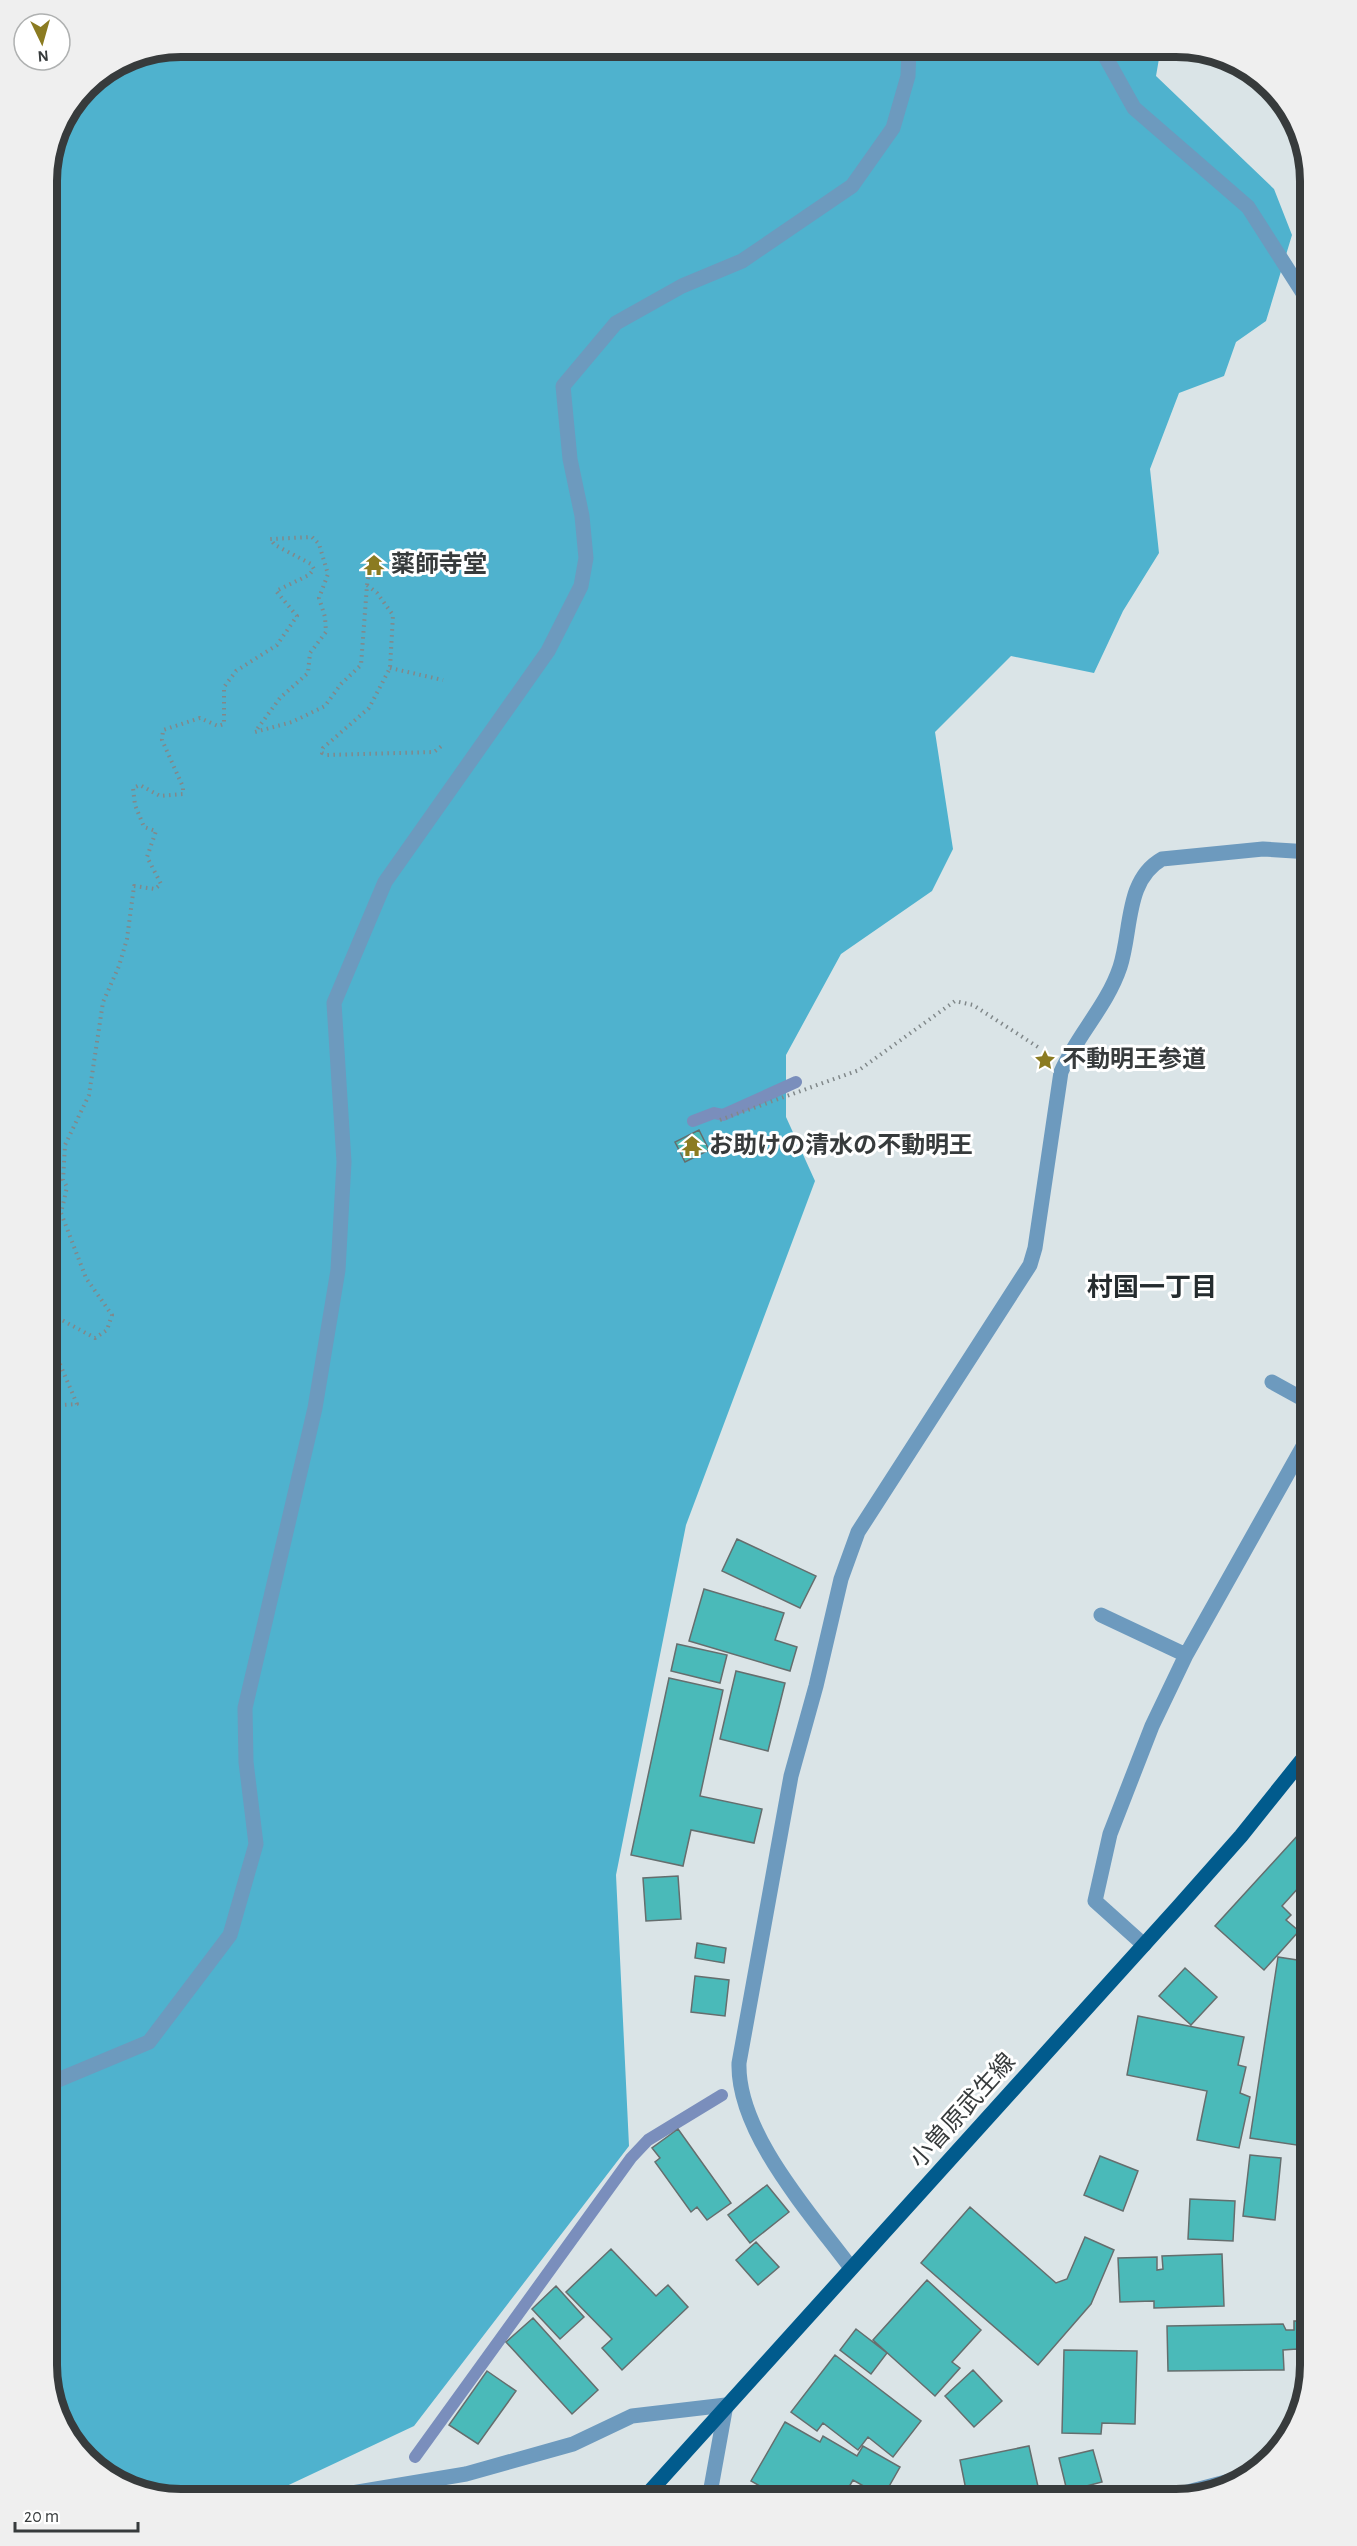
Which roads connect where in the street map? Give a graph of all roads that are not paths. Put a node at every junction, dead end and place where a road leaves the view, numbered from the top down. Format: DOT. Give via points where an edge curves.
graph roads {
  1 [pos="909,57"];
  2 [pos="1106,57"];
  3 [pos="1300,287"];
  4 [pos="1300,851"];
  5 [pos="1272,1382"];
  6 [pos="1300,1397"];
  7 [pos="1300,1453"];
  8 [pos="1101,1615"];
  9 [pos="1186,1655"];
  10 [pos="1300,1764"];
  11 [pos="1144,1945"];
  12 [pos="57,2080"];
  13 [pos="851,2268"];
  14 [pos="726,2405"];
  15 [pos="376,2489"];
  16 [pos="652,2489"];
  17 [pos="711,2489"];
  1 -- 12 [label="street" via="908,76 893,128 852,186 742,261 682,286 616,323 563,386 586,558 581,586 548,651 385,882 334,1003 344,1162 338,1270 315,1408 245,1708 246,1762 256,1844 230,1935 149,2042"];
  2 -- 3 [label="street" via="1134,108 1248,207"];
  4 -- 13 [label="street" via="1263,849 1162,859 1150,866 1138,883 1120,966 1106,999 1070,1051 1061,1072 1030,1265 858,1532 841,1579 791,1776 738,2081 763,2149"];
  5 -- 6 [label="street"];
  7 -- 9 [label="street"];
  8 -- 9 [label="street"];
  9 -- 11 [label="street" via="1152,1726 1110,1834 1095,1901"];
  10 -- 11 [label="main road, 小曽原武生線"];
  11 -- 13 [label="main road, 小曽原武生線"];
  13 -- 14 [label="main road, 小曽原武生線"];
  14 -- 15 [label="street" via="632,2416 573,2444 466,2474"];
  14 -- 16 [label="main road, 小曽原武生線"];
  14 -- 17 [label="street"];
}
